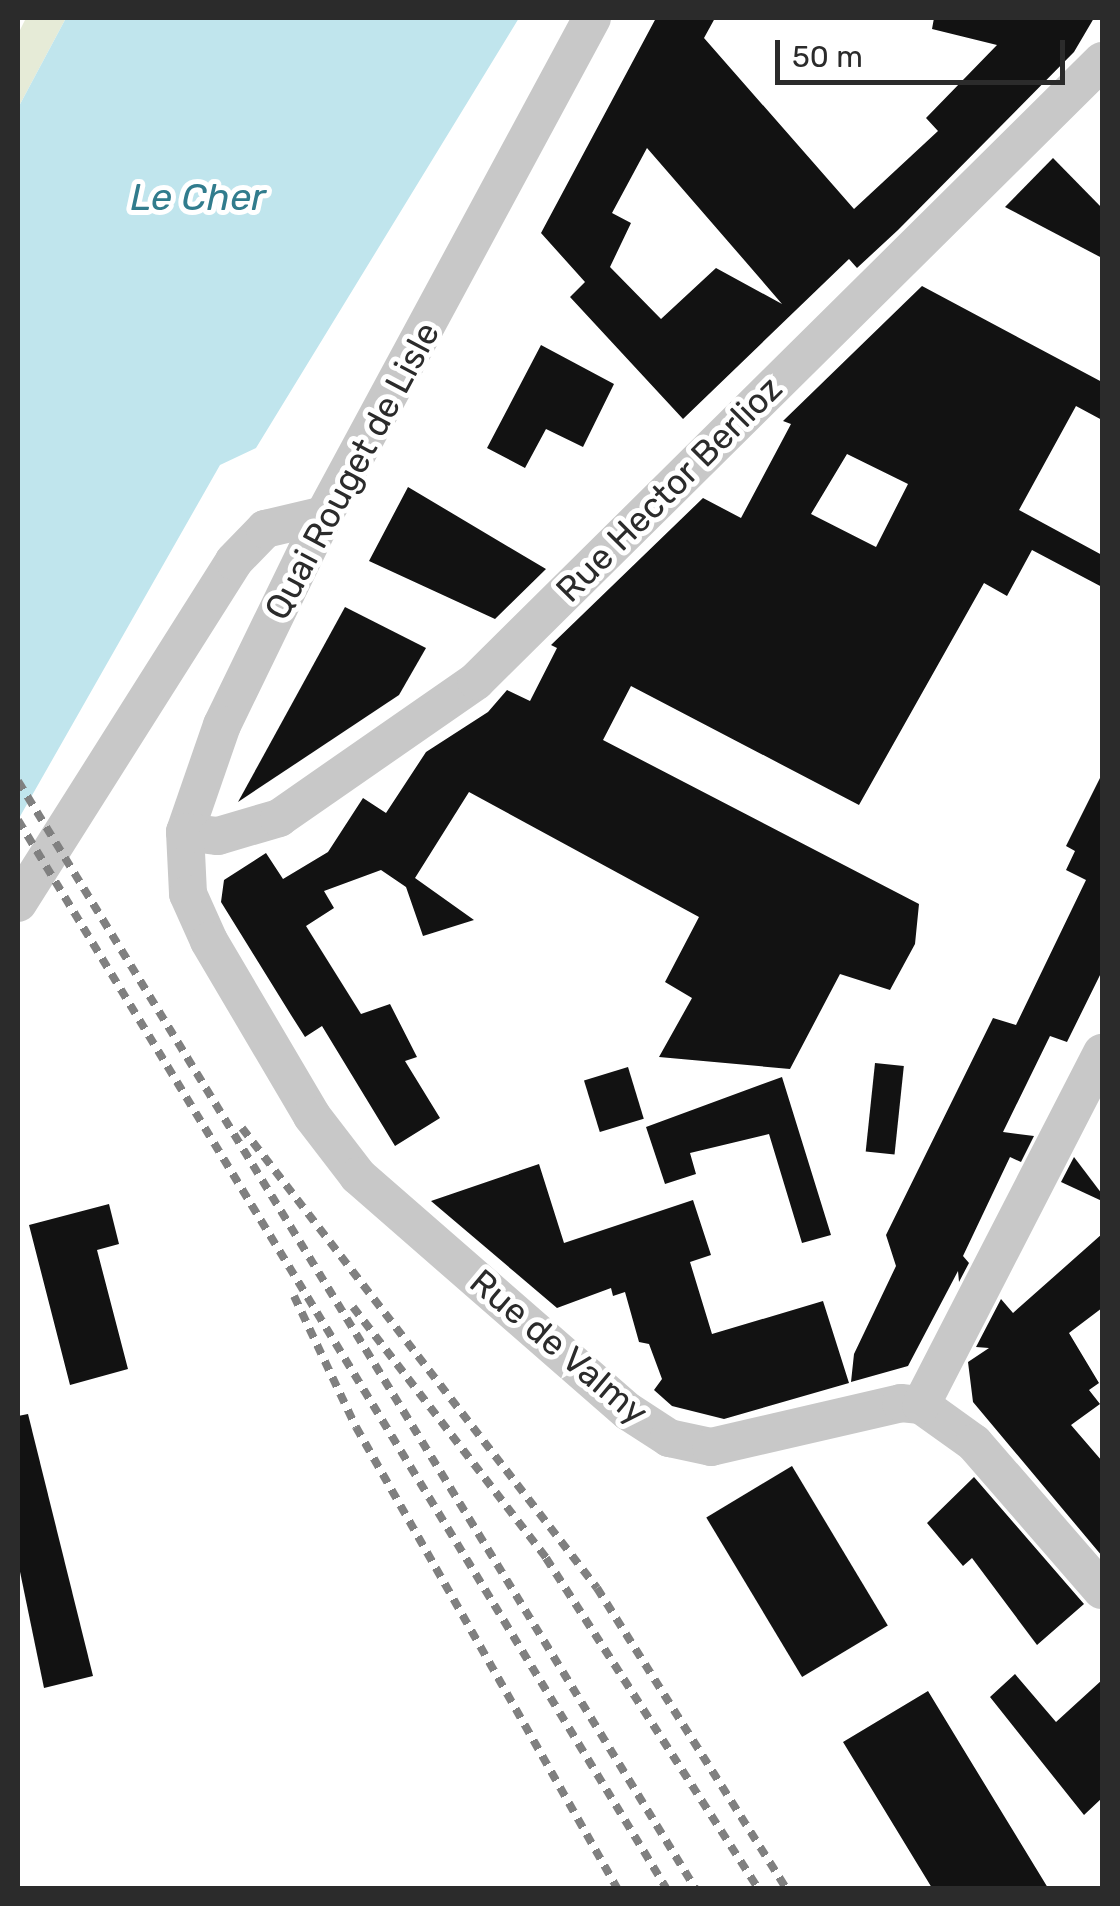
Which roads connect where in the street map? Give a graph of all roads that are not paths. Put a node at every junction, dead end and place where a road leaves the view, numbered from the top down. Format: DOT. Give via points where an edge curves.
graph roads {
  1 [pos="592,18"];
  2 [pos="1102,61"];
  3 [pos="324,515"];
  4 [pos="185,832"];
  5 [pos="18,904"];
  6 [pos="209,941"];
  7 [pos="1102,1052"];
  8 [pos="921,1405"];
  9 [pos="1102,1590"];
  1 -- 3 [label="street, Quai Rouget de Lisle"];
  2 -- 4 [label="street, Rue Hector Berlioz" via="476,680 280,818 218,836"];
  3 -- 4 [label="street, Quai Rouget de Lisle" via="222,725"];
  3 -- 5 [label="street" via="265,529 234,561"];
  4 -- 6 [label="street, Quai Rouget de Lisle" via="188,894"];
  6 -- 8 [label="street, Rue de Valmy" via="312,1116 358,1176 651,1426 691,1445 728,1446 901,1404"];
  7 -- 8 [label="street"];
  8 -- 9 [label="street" via="974,1443"];
}
